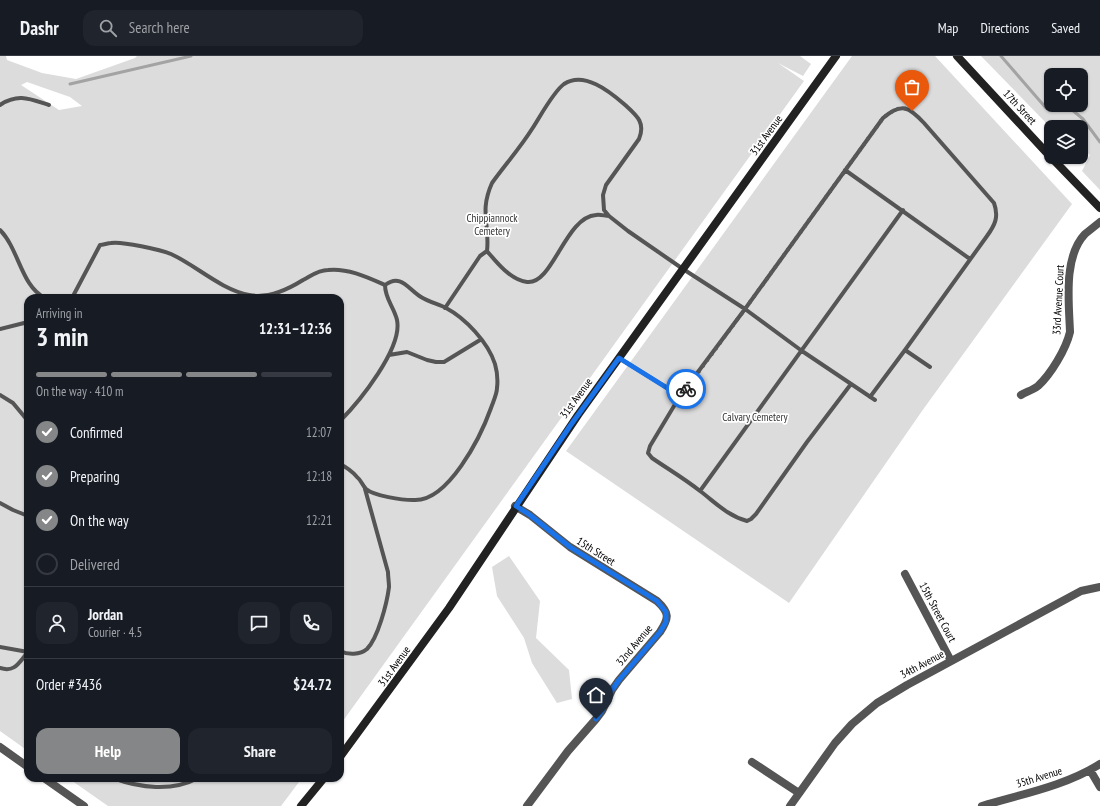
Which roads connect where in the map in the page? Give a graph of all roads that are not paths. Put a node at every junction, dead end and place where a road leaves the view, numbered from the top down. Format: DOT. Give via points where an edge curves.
graph roads {
  1 [pos="836,56"];
  2 [pos="957,56"];
  3 [pos="0,105"];
  4 [pos="49,106"];
  5 [pos="846,170"];
  6 [pos="1100,208"];
  7 [pos="903,210"];
  8 [pos="609,216"];
  9 [pos="1100,222"];
  10 [pos="0,230"];
  11 [pos="487,251"];
  12 [pos="970,259"];
  13 [pos="683,269"];
  14 [pos="385,285"];
  15 [pos="38,294"];
  16 [pos="74,294"];
  17 [pos="245,294"];
  18 [pos="277,294"];
  19 [pos="446,308"];
  20 [pos="745,309"];
  21 [pos="24,323"];
  22 [pos="0,329"];
  23 [pos="480,340"];
  24 [pos="905,350"];
  25 [pos="802,351"];
  26 [pos="389,355"];
  27 [pos="619,358"];
  28 [pos="930,367"];
  29 [pos="852,384"];
  30 [pos="0,395"];
  31 [pos="1021,395"];
  32 [pos="680,396"];
  33 [pos="870,397"];
  34 [pos="875,400"];
  35 [pos="24,416"];
  36 [pos="344,416"];
  37 [pos="344,466"];
  38 [pos="365,488"];
  39 [pos="700,491"];
  40 [pos="0,502"];
  41 [pos="516,506"];
  42 [pos="24,514"];
  43 [pos="905,574"];
  44 [pos="1100,587"];
  45 [pos="666,612"];
  46 [pos="0,648"];
  47 [pos="24,651"];
  48 [pos="344,652"];
  49 [pos="24,657"];
  50 [pos="951,661"];
  51 [pos="0,668"];
  52 [pos="0,747"];
  53 [pos="344,752"];
  54 [pos="752,762"];
  55 [pos="24,764"];
  56 [pos="1100,764"];
  57 [pos="1090,770"];
  58 [pos="50,782"];
  59 [pos="124,782"];
  60 [pos="189,782"];
  61 [pos="321,782"];
  62 [pos="1100,787"];
  63 [pos="799,793"];
  64 [pos="84,806"];
  65 [pos="301,806"];
  66 [pos="528,806"];
  67 [pos="790,806"];
  68 [pos="982,806"];
  1 -- 13 [label="street, 31st Avenue"];
  2 -- 6 [label="street, 17th Street"];
  3 -- 4 [label="lane" via="9,99 25,97"];
  5 -- 7 [label="lane"];
  5 -- 12 [label="lane" via="883,118 896,108 912,111 994,203 997,215 995,225"];
  5 -- 20 [label="lane"];
  7 -- 12 [label="lane"];
  7 -- 25 [label="lane"];
  8 -- 11 [label="lane" via="596,214 581,221 550,266 536,281 528,282 509,274"];
  8 -- 11 [label="lane" via="604,210 603,195 606,185 639,139 642,124 620,100 587,80 577,80 564,84 557,92 492,183 485,204"];
  8 -- 13 [label="lane"];
  9 -- 31 [label="street, 33rd Avenue Court" via="1085,234 1072,258 1069,278 1068,341 1044,379 1037,387"];
  10 -- 15 [label="lane" via="12,247 28,283"];
  11 -- 19 [label="lane" via="480,256"];
  12 -- 24 [label="lane"];
  13 -- 20 [label="lane"];
  13 -- 27 [label="street, 31st Avenue"];
  14 -- 18 [label="lane" via="345,269 326,270 316,272"];
  14 -- 19 [label="lane" via="395,280 401,282 415,294"];
  14 -- 26 [label="lane" via="385,293 397,320 396,338"];
  16 -- 17 [label="lane" via="100,246 112,242 147,247 170,254"];
  19 -- 23 [label="lane" via="466,322"];
  20 -- 25 [label="lane"];
  20 -- 32 [label="lane"];
  21 -- 22 [label="lane"];
  23 -- 26 [label="lane" via="444,362 427,360 407,352"];
  23 -- 38 [label="lane" via="494,362 497,388 480,435 457,471 436,493 421,500 378,494"];
  24 -- 28 [label="lane"];
  24 -- 33 [label="lane"];
  25 -- 29 [label="lane"];
  25 -- 39 [label="lane"];
  26 -- 36 [label="lane" via="372,382"];
  27 -- 32 [label="lane"];
  27 -- 41 [label="street, 31st Avenue"];
  29 -- 33 [label="lane"];
  29 -- 39 [label="lane" via="751,518 747,520 733,516"];
  30 -- 35 [label="lane" via="13,403"];
  32 -- 39 [label="lane" via="648,453"];
  33 -- 34 [label="lane"];
  37 -- 38 [label="lane" via="358,477"];
  38 -- 48 [label="lane" via="388,572 389,586 385,612 367,649 353,654"];
  40 -- 42 [label="lane"];
  41 -- 45 [label="street, 15th Street" via="570,547 657,601"];
  41 -- 53 [label="street, 31st Avenue" via="449,608"];
  43 -- 50 [label="street, 15th Street Court"];
  44 -- 50 [label="street, 34th Avenue" via="1080,591"];
  45 -- 66 [label="street, 32nd Avenue" via="666,622 660,632 619,680 602,711 568,751"];
  46 -- 47 [label="lane"];
  49 -- 51 [label="lane" via="14,669"];
  50 -- 63 [label="street, 34th Avenue" via="907,684 865,712 828,752"];
  52 -- 55 [label="street"];
  54 -- 63 [label="street"];
  56 -- 57 [label="street, 35th Avenue"];
  57 -- 62 [label="street"];
  57 -- 68 [label="street, 35th Avenue" via="1066,781"];
  58 -- 64 [label="street"];
  59 -- 60 [label="lane" via="147,787 182,785"];
  61 -- 65 [label="street"];
  63 -- 67 [label="street, 34th Avenue"];
}
